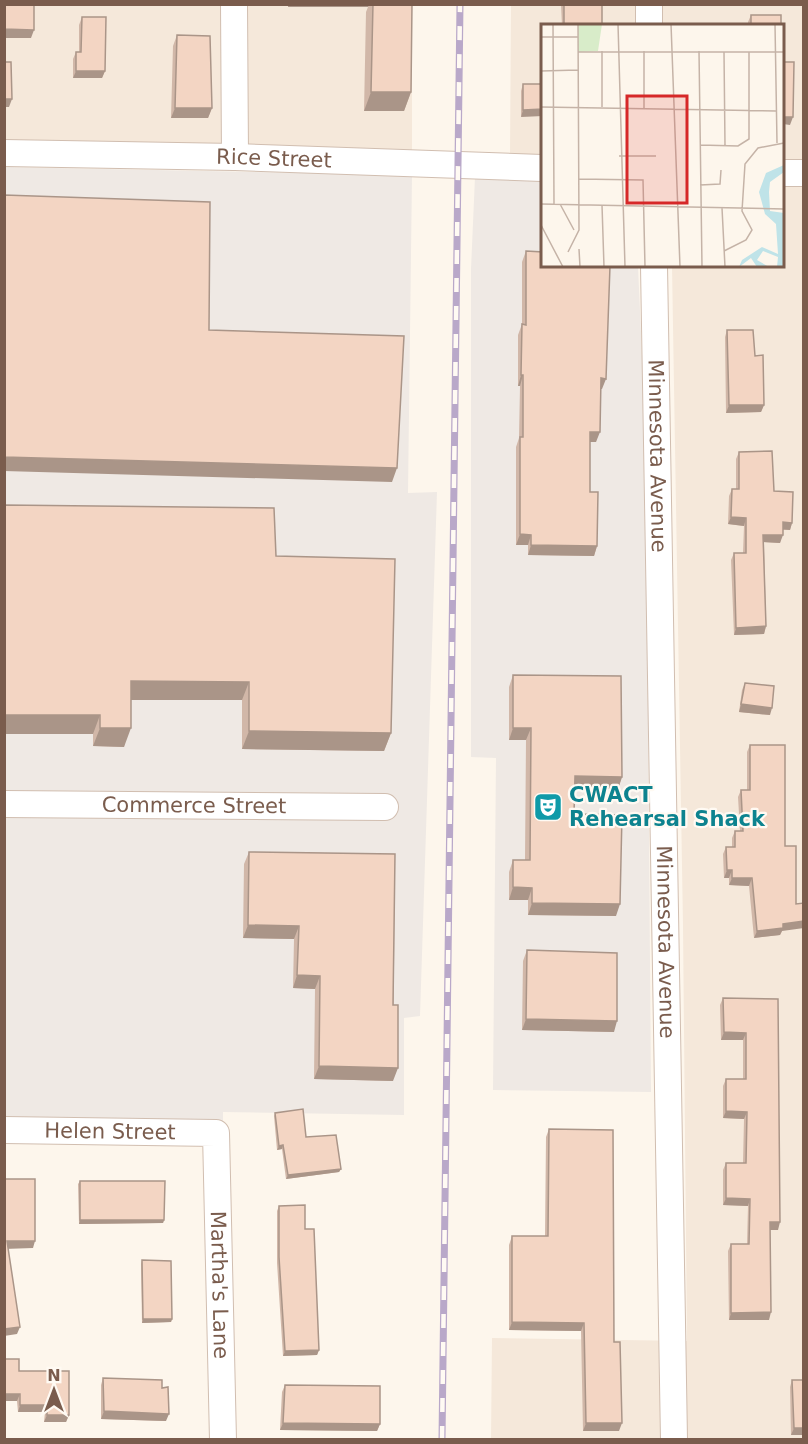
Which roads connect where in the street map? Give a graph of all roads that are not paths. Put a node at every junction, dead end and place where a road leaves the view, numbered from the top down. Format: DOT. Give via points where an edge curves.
graph roads {
  1 [pos="234,4"];
  2 [pos="649,4"];
  3 [pos="650,24"];
  4 [pos="4,153"];
  5 [pos="235,157"];
  6 [pos="541,168"];
  7 [pos="784,173"];
  8 [pos="804,173"];
  9 [pos="654,267"];
  10 [pos="4,804"];
  11 [pos="385,807"];
  12 [pos="4,1130"];
  13 [pos="216,1133"];
  14 [pos="223,1440"];
  15 [pos="674,1440"];
  1 -- 5 [label="street"];
  2 -- 3 [label="street"];
  4 -- 5 [label="street, Rice Street"];
  5 -- 6 [label="street, Rice Street"];
  7 -- 8 [label="street"];
  9 -- 15 [label="street, Minnesota Avenue"];
  10 -- 11 [label="street, Commerce Street"];
  12 -- 13 [label="street, Helen Street"];
  13 -- 14 [label="street, Martha's Lane"];
}
